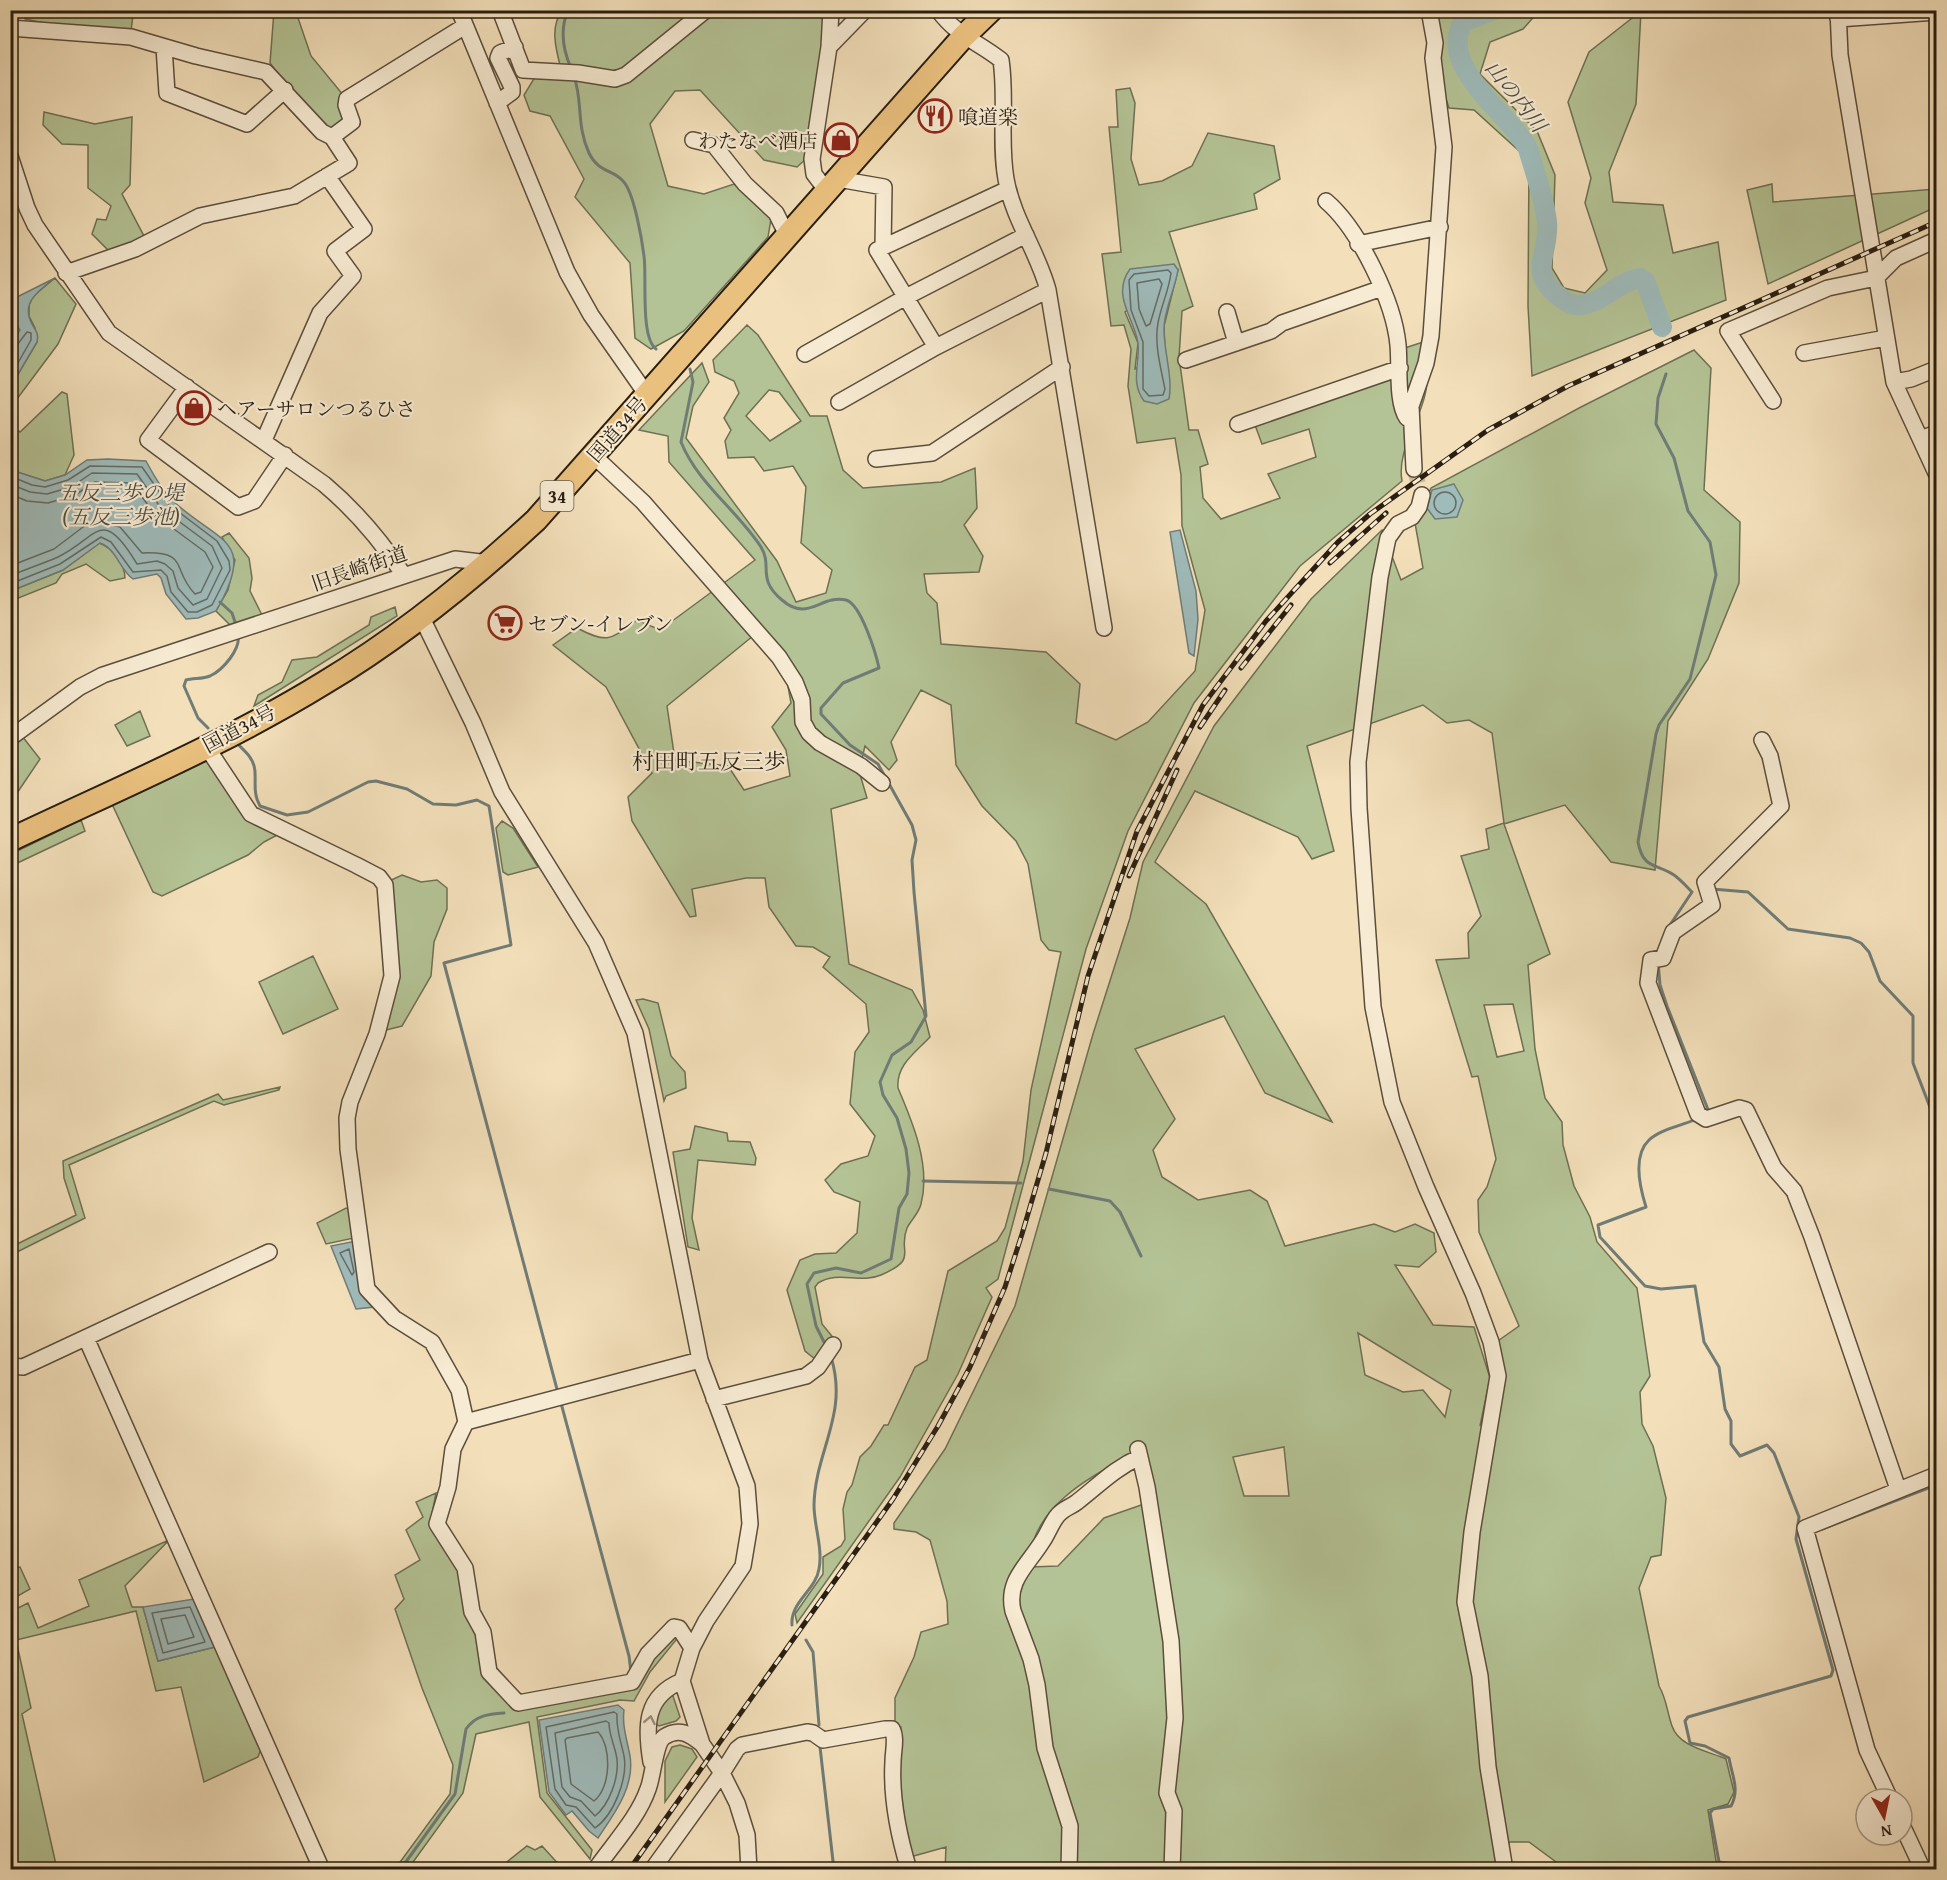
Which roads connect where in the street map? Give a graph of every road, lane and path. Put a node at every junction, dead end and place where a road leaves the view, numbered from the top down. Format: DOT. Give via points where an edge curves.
graph roads {
  1 [pos="459,10"];
  2 [pos="500,10"];
  3 [pos="706,10"];
  4 [pos="831,10"];
  5 [pos="865,10"];
  6 [pos="938,10"];
  7 [pos="991,10"];
  8 [pos="1429,10"];
  9 [pos="1900,12"];
  10 [pos="1936,12"];
  11 [pos="1838,15"];
  12 [pos="465,26"];
  13 [pos="10,28"];
  14 [pos="963,37"];
  15 [pos="164,47"];
  16 [pos="829,47"];
  17 [pos="515,48"];
  18 [pos="285,90"];
  19 [pos="497,103"];
  20 [pos="332,137"];
  21 [pos="693,140"];
  22 [pos="10,156"];
  23 [pos="327,176"];
  24 [pos="832,185"];
  25 [pos="1008,189"];
  26 [pos="1326,201"];
  27 [pos="1440,227"];
  28 [pos="1026,235"];
  29 [pos="788,236"];
  30 [pos="1936,240"];
  31 [pos="1358,244"];
  32 [pos="883,247"];
  33 [pos="66,273"];
  34 [pos="1876,278"];
  35 [pos="1382,288"];
  36 [pos="1048,290"];
  37 [pos="906,297"];
  38 [pos="1227,312"];
  39 [pos="1886,338"];
  40 [pos="1236,343"];
  41 [pos="936,347"];
  42 [pos="1804,353"];
  43 [pos="806,354"];
  44 [pos="1186,360"];
  45 [pos="1062,367"];
  46 [pos="1400,368"];
  47 [pos="1936,369"];
  48 [pos="1894,381"];
  49 [pos="187,387"];
  50 [pos="647,395"];
  51 [pos="1773,401"];
  52 [pos="839,402"];
  53 [pos="1410,421"];
  54 [pos="1238,424"];
  55 [pos="1936,433"];
  56 [pos="1921,439"];
  57 [pos="264,440"];
  58 [pos="285,455"];
  59 [pos="594,456"];
  60 [pos="876,459"];
  61 [pos="1414,469"];
  62 [pos="1936,473"];
  63 [pos="1422,495"];
  64 [pos="489,563"];
  65 [pos="403,574"];
  66 [pos="422,618"];
  67 [pos="1104,628"];
  68 [pos="10,738"];
  69 [pos="1762,740"];
  70 [pos="207,746"];
  71 [pos="882,783"];
  72 [pos="10,840"];
  73 [pos="269,1252"];
  74 [pos="86,1338"];
  75 [pos="829,1350"];
  76 [pos="700,1360"];
  77 [pos="10,1366"];
  78 [pos="714,1399"];
  79 [pos="466,1422"];
  80 [pos="1936,1475"];
  81 [pos="1898,1490"];
  82 [pos="692,1648"];
  83 [pos="682,1681"];
  84 [pos="702,1744"];
  85 [pos="722,1773"];
  86 [pos="653,1774"];
  87 [pos="1884,1787"];
  88 [pos="1912,1847"];
  89 [pos="322,1869"];
  90 [pos="595,1869"];
  91 [pos="652,1869"];
  92 [pos="749,1869"];
  93 [pos="909,1869"];
  94 [pos="1069,1869"];
  95 [pos="1172,1869"];
  96 [pos="1505,1869"];
  97 [pos="1923,1869"];
  1 -- 12 [label="street"];
  2 -- 17 [label="street"];
  3 -- 17 [label="street" via="626,75 615,79 524,70"];
  4 -- 16 [label="street"];
  5 -- 16 [label="street"];
  6 -- 14 [label="street"];
  7 -- 14 [label="highway, 国道34号 / 34"];
  8 -- 27 [label="street" via="1443,132"];
  9 -- 10 [label="street"];
  9 -- 11 [label="street"];
  11 -- 34 [label="street" via="1840,55"];
  12 -- 19 [label="street"];
  12 -- 20 [label="street" via="347,99 352,122"];
  13 -- 15 [label="street" via="131,37"];
  14 -- 24 [label="highway, 国道34号 / 34"];
  14 -- 25 [label="street" via="1001,60"];
  15 -- 18 [label="street" via="266,72"];
  15 -- 18 [label="street" via="167,93 248,124"];
  16 -- 24 [label="street" via="812,159 814,174"];
  17 -- 19 [label="street" via="500,53 498,58 512,92"];
  18 -- 20 [label="street" via="322,132"];
  19 -- 50 [label="street" via="567,272 591,315"];
  20 -- 23 [label="street" via="349,163"];
  21 -- 29 [label="street" via="714,145 776,213"];
  22 -- 33 [label="street" via="27,208"];
  23 -- 33 [label="street" via="294,196 200,216 135,249"];
  23 -- 57 [label="street" via="364,229 335,251 353,276 320,313"];
  24 -- 29 [label="highway, 国道34号 / 34"];
  24 -- 32 [label="street" via="884,187"];
  25 -- 28 [label="street"];
  25 -- 32 [label="street"];
  26 -- 31 [label="street"];
  27 -- 31 [label="street"];
  27 -- 53 [label="street" via="1431,336"];
  28 -- 36 [label="street"];
  28 -- 37 [label="street"];
  29 -- 50 [label="highway, 国道34号 / 34"];
  30 -- 34 [label="street" via="1896,258"];
  31 -- 35 [label="street"];
  32 -- 37 [label="street" via="877,250"];
  33 -- 49 [label="street" via="110,333"];
  34 -- 39 [label="street"];
  34 -- 51 [label="street" via="1828,288 1728,331"];
  35 -- 40 [label="street"];
  35 -- 46 [label="street" via="1393,318"];
  36 -- 41 [label="street"];
  36 -- 45 [label="street"];
  37 -- 41 [label="street"];
  37 -- 43 [label="street"];
  38 -- 40 [label="street"];
  39 -- 42 [label="street"];
  39 -- 48 [label="street"];
  40 -- 44 [label="street"];
  41 -- 52 [label="street"];
  45 -- 60 [label="street" via="932,453"];
  45 -- 67 [label="street"];
  46 -- 53 [label="street" via="1401,403"];
  46 -- 54 [label="street"];
  47 -- 48 [label="street"];
  48 -- 56 [label="street"];
  49 -- 57 [label="street"];
  49 -- 58 [label="street" via="148,440 238,507 255,501"];
  50 -- 59 [label="highway, 国道34号 / 34"];
  53 -- 61 [label="street"];
  55 -- 56 [label="street"];
  56 -- 62 [label="street"];
  57 -- 58 [label="street"];
  58 -- 65 [label="street" via="354,510 381,540"];
  59 -- 64 [label="highway, 国道34号 / 34" via="536,520"];
  59 -- 71 [label="street" via="643,502 779,657 795,682 802,700 802,722 809,733"];
  63 -- 96 [label="street" via="1412,517 1398,524 1388,538 1380,577 1358,762 1359,808 1373,1007 1392,1102 1473,1293 1491,1342 1498,1376 1473,1522 1465,1602 1480,1676 1488,1767"];
  64 -- 65 [label="street, 旧長崎街道" via="455,559"];
  64 -- 66 [label="highway, 国道34号 / 34"];
  65 -- 68 [label="street, 旧長崎街道" via="103,675"];
  66 -- 70 [label="highway, 国道34号 / 34" via="323,684"];
  66 -- 76 [label="street" via="502,792 572,901 625,1005 648,1088"];
  69 -- 81 [label="street" via="1770,756 1781,806 1707,889 1712,904 1673,932 1648,983 1702,1116 1746,1110 1774,1168 1794,1191"];
  70 -- 72 [label="highway, 国道34号 / 34"];
  70 -- 79 [label="street" via="252,814 356,865 385,885 392,959 390,990 347,1118 365,1279 385,1310 439,1351 459,1390"];
  73 -- 74 [label="street"];
  74 -- 77 [label="street" via="23,1367"];
  74 -- 89 [label="street"];
  75 -- 78 [label="street" via="818,1367 806,1376"];
  76 -- 78 [label="street"];
  76 -- 79 [label="street"];
  78 -- 82 [label="street" via="747,1486 749,1540 743,1566"];
  79 -- 82 [label="street" via="453,1449 448,1487 437,1524 465,1568 472,1612 483,1632 489,1672 515,1701 632,1682 648,1654 674,1627 679,1628"];
  80 -- 81 [label="street"];
  81 -- 87 [label="street" via="1804,1528 1867,1750"];
  82 -- 83 [label="street"];
  83 -- 84 [label="street"];
  86 -- 83 [label="street, one-way" via="647,1740 650,1713 659,1694"];
  84 -- 85 [label="street"];
  84 -- 86 [label="street" via="689,1733 665,1736 659,1742"];
  85 -- 91 [label="street"];
  85 -- 92 [label="street" via="747,1835"];
  85 -- 93 [label="street" via="742,1745 807,1732 823,1740 892,1729 899,1827"];
  86 -- 90 [label="street" via="641,1806"];
  88 -- 97 [label="street"];
  94 -- 95 [label="street" via="1070,1826 1045,1748 1037,1685 1013,1611 1012,1587 1057,1516 1139,1453 1172,1641 1175,1718 1167,1793 1174,1811"];
}
